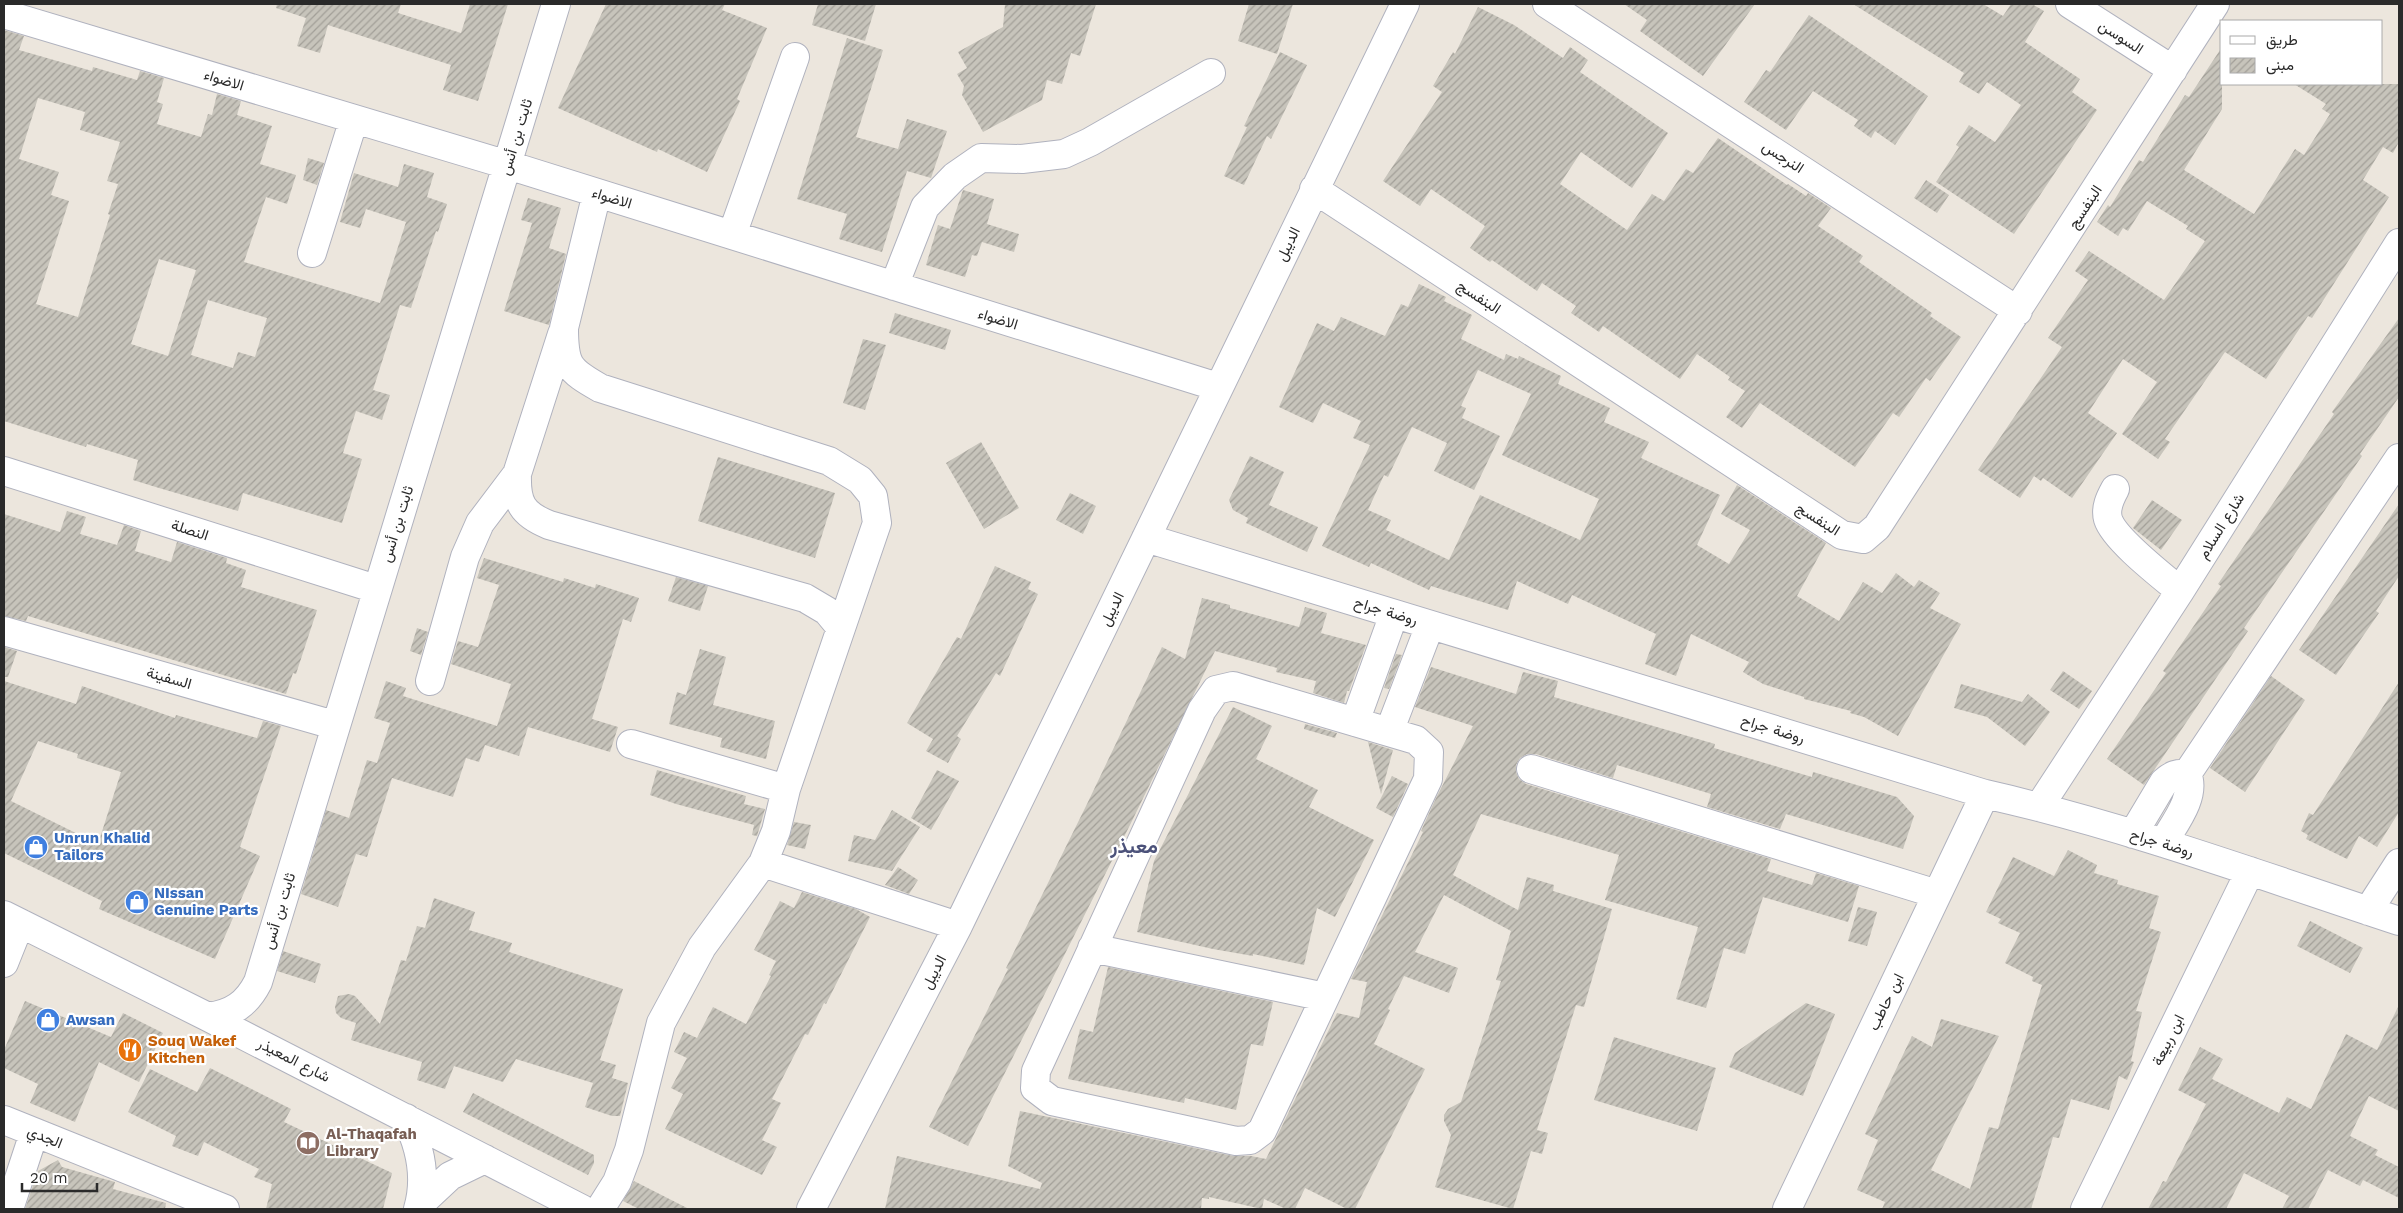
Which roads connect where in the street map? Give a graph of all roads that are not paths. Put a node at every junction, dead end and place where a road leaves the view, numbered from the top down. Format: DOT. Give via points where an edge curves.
graph roads {
  1 [pos="556,4"];
  2 [pos="1404,4"];
  3 [pos="1547,4"];
  4 [pos="2070,4"];
  5 [pos="2216,4"];
  6 [pos="4,14"];
  7 [pos="796,57"];
  8 [pos="2173,70"];
  9 [pos="1211,73"];
  10 [pos="354,119"];
  11 [pos="508,165"];
  12 [pos="1314,190"];
  13 [pos="597,193"];
  14 [pos="732,235"];
  15 [pos="2399,243"];
  16 [pos="312,254"];
  17 [pos="894,286"];
  18 [pos="2018,311"];
  19 [pos="564,328"];
  20 [pos="1218,388"];
  21 [pos="2399,458"];
  22 [pos="4,471"];
  23 [pos="517,474"];
  24 [pos="2115,489"];
  25 [pos="1146,538"];
  26 [pos="376,589"];
  27 [pos="2180,591"];
  28 [pos="1394,614"];
  29 [pos="1430,624"];
  30 [pos="841,628"];
  31 [pos="4,631"];
  32 [pos="430,681"];
  33 [pos="1355,722"];
  34 [pos="334,724"];
  35 [pos="1389,732"];
  36 [pos="631,744"];
  37 [pos="1532,769"];
  38 [pos="2187,774"];
  39 [pos="786,789"];
  40 [pos="1985,794"];
  41 [pos="2039,806"];
  42 [pos="2133,834"];
  43 [pos="2163,843"];
  44 [pos="763,863"];
  45 [pos="2399,863"];
  46 [pos="2250,871"];
  47 [pos="1937,894"];
  48 [pos="2368,911"];
  49 [pos="12,919"];
  50 [pos="2399,921"];
  51 [pos="958,926"];
  52 [pos="1092,948"];
  53 [pos="4,963"];
  54 [pos="1325,997"];
  55 [pos="208,1017"];
  56 [pos="406,1118"];
  57 [pos="4,1120"];
  58 [pos="34,1133"];
  59 [pos="485,1159"];
  60 [pos="419,1207"];
  61 [pos="9,1209"];
  62 [pos="225,1209"];
  63 [pos="582,1209"];
  64 [pos="600,1209"];
  65 [pos="811,1209"];
  66 [pos="1787,1209"];
  67 [pos="2085,1209"];
  1 -- 11 [label="street, ثابت بن أنس"];
  2 -- 12 [label="street, الديبل"];
  3 -- 18 [label="street, النرجس"];
  4 -- 8 [label="street, السوسن"];
  5 -- 8 [label="street, البنفسج"];
  6 -- 10 [label="street, الاضواء"];
  7 -- 14 [label="street"];
  8 -- 18 [label="street, البنفسج"];
  9 -- 17 [label="street" via="1064,154 1022,159 981,158 955,176 925,207"];
  10 -- 11 [label="street, الاضواء"];
  10 -- 16 [label="street"];
  11 -- 13 [label="street, الاضواء"];
  11 -- 26 [label="street, ثابت بن أنس"];
  12 -- 18 [label="street, البنفسج" via="1842,535 1863,538 1877,527"];
  12 -- 20 [label="street, الديبل"];
  13 -- 14 [label="street, الاضواء"];
  13 -- 19 [label="street"];
  14 -- 17 [label="street, الاضواء"];
  15 -- 27 [label="street, شارع السلام"];
  17 -- 20 [label="street, الاضواء"];
  19 -- 23 [label="street"];
  19 -- 30 [label="street" via="564,349 569,365 578,376 600,388 829,461 860,480 873,496 877,522"];
  20 -- 25 [label="street, الديبل"];
  21 -- 38 [label="street"];
  22 -- 26 [label="street, النصلة"];
  23 -- 30 [label="street" via="516,494 534,519 805,598 827,611"];
  23 -- 32 [label="street" via="480,523 464,557"];
  24 -- 27 [label="street" via="2108,504 2108,519 2128,546"];
  25 -- 28 [label="street, روضة جراح"];
  25 -- 51 [label="street, الديبل"];
  26 -- 34 [label="street, ثابت بن أنس"];
  27 -- 41 [label="street, شارع السلام"];
  28 -- 29 [label="street, روضة جراح"];
  28 -- 33 [label="street"];
  29 -- 35 [label="street"];
  29 -- 40 [label="street, روضة جراح"];
  30 -- 39 [label="street"];
  31 -- 34 [label="street, السفينة"];
  33 -- 35 [label="street"];
  33 -- 52 [label="street" via="1233,686 1216,690 1202,710"];
  34 -- 55 [label="street, ثابت بن أنس" via="258,982 244,1004 233,1011"];
  35 -- 54 [label="street" via="1416,740 1429,752 1428,779"];
  36 -- 39 [label="street"];
  37 -- 47 [label="street"];
  38 -- 42 [label="street" via="2170,776 2164,782"];
  38 -- 43 [label="street" via="2189,794"];
  39 -- 44 [label="street" via="776,831"];
  40 -- 41 [label="street, روضة جراح"];
  40 -- 47 [label="street, ابن حاطب"];
  41 -- 42 [label="street, روضة جراح"];
  42 -- 43 [label="street, روضة جراح"];
  43 -- 46 [label="street, روضة جراح"];
  44 -- 51 [label="street"];
  44 -- 64 [label="street" via="702,947 661,1023 629,1150 617,1182"];
  45 -- 48 [label="street"];
  46 -- 48 [label="street, روضة جراح"];
  46 -- 67 [label="street, ابن ربيعة"];
  47 -- 66 [label="street, ابن حاطب"];
  48 -- 50 [label="street, روضة جراح"];
  49 -- 53 [label="street"];
  49 -- 55 [label="street, شارع المعيذر"];
  51 -- 65 [label="street, الديبل"];
  52 -- 54 [label="street"];
  52 -- 54 [label="street" via="1036,1071 1035,1088 1052,1101 1236,1141 1250,1140 1262,1131"];
  55 -- 56 [label="street, شارع المعيذر"];
  56 -- 59 [label="street, شارع المعيذر"];
  56 -- 60 [label="street" via="414,1133 422,1168"];
  57 -- 58 [label="street, الجدي"];
  58 -- 61 [label="street"];
  58 -- 62 [label="street, الجدي"];
  59 -- 60 [label="street" via="450,1176"];
  59 -- 63 [label="street, شارع المعيذر"];
}
